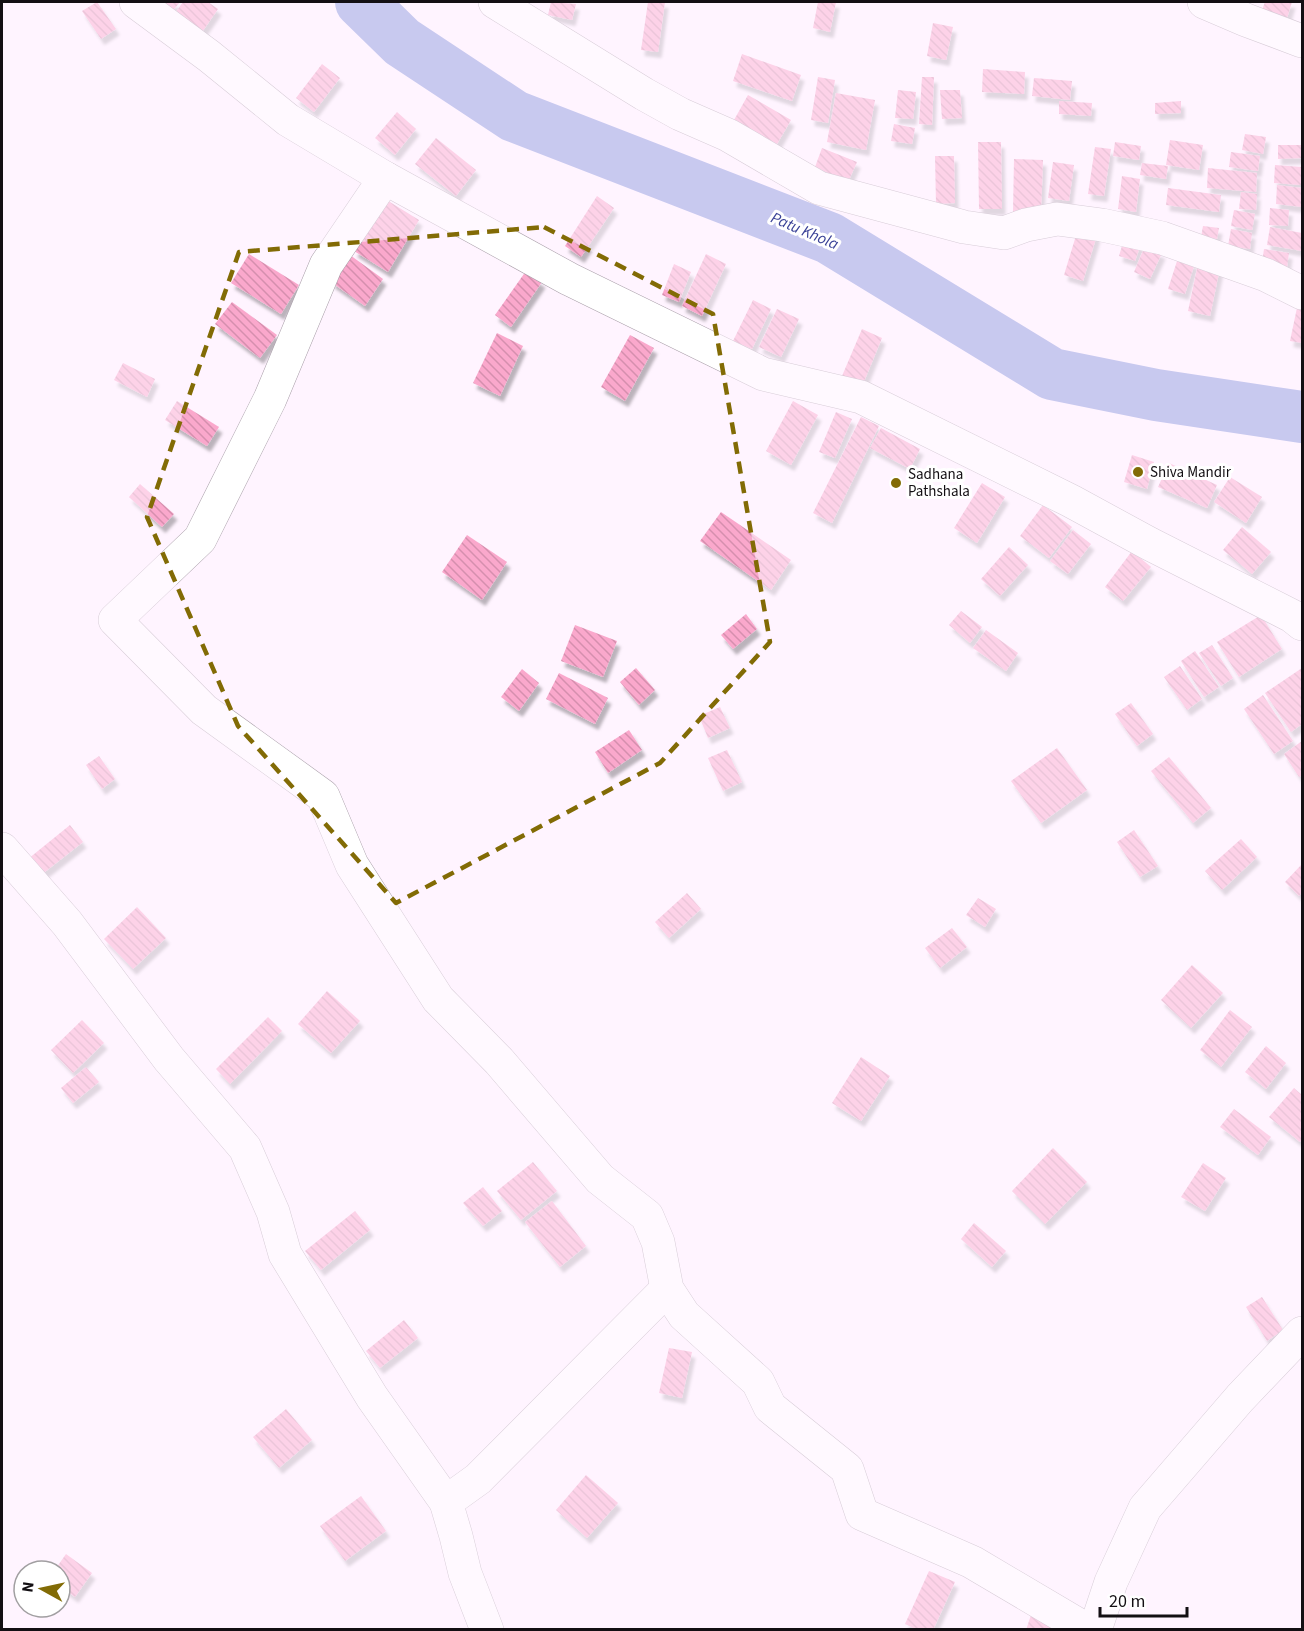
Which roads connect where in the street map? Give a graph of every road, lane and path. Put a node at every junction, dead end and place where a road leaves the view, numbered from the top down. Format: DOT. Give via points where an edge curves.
graph roads {
  1 [pos="136,2"];
  2 [pos="495,2"];
  3 [pos="1204,2"];
  4 [pos="1302,41"];
  5 [pos="385,178"];
  6 [pos="1302,293"];
  7 [pos="1302,624"];
  8 [pos="2,849"];
  9 [pos="667,1289"];
  10 [pos="1302,1333"];
  11 [pos="446,1502"];
  12 [pos="487,1629"];
  13 [pos="1087,1629"];
  14 [pos="1095,1629"];
  1 -- 5 [label="street" via="288,120"];
  2 -- 6 [label="street" via="644,94 728,135 819,188 1004,233 1057,219 1162,238 1266,275"];
  3 -- 4 [label="street"];
  5 -- 7 [label="street" via="568,279 763,374 861,397 1071,501"];
  5 -- 9 [label="street" via="326,265 270,399 200,539 115,620 204,710 323,796 352,865 438,999 499,1061 600,1179 647,1216 658,1242"];
  8 -- 11 [label="street" via="67,923 170,1059 245,1148 273,1212 285,1254 372,1396"];
  9 -- 11 [label="street" via="478,1479"];
  9 -- 13 [label="street" via="684,1314 758,1382 770,1407 847,1469 862,1514 972,1562"];
  10 -- 14 [label="street" via="1145,1508 1111,1582"];
  11 -- 12 [label="street" via="465,1573"];
}
